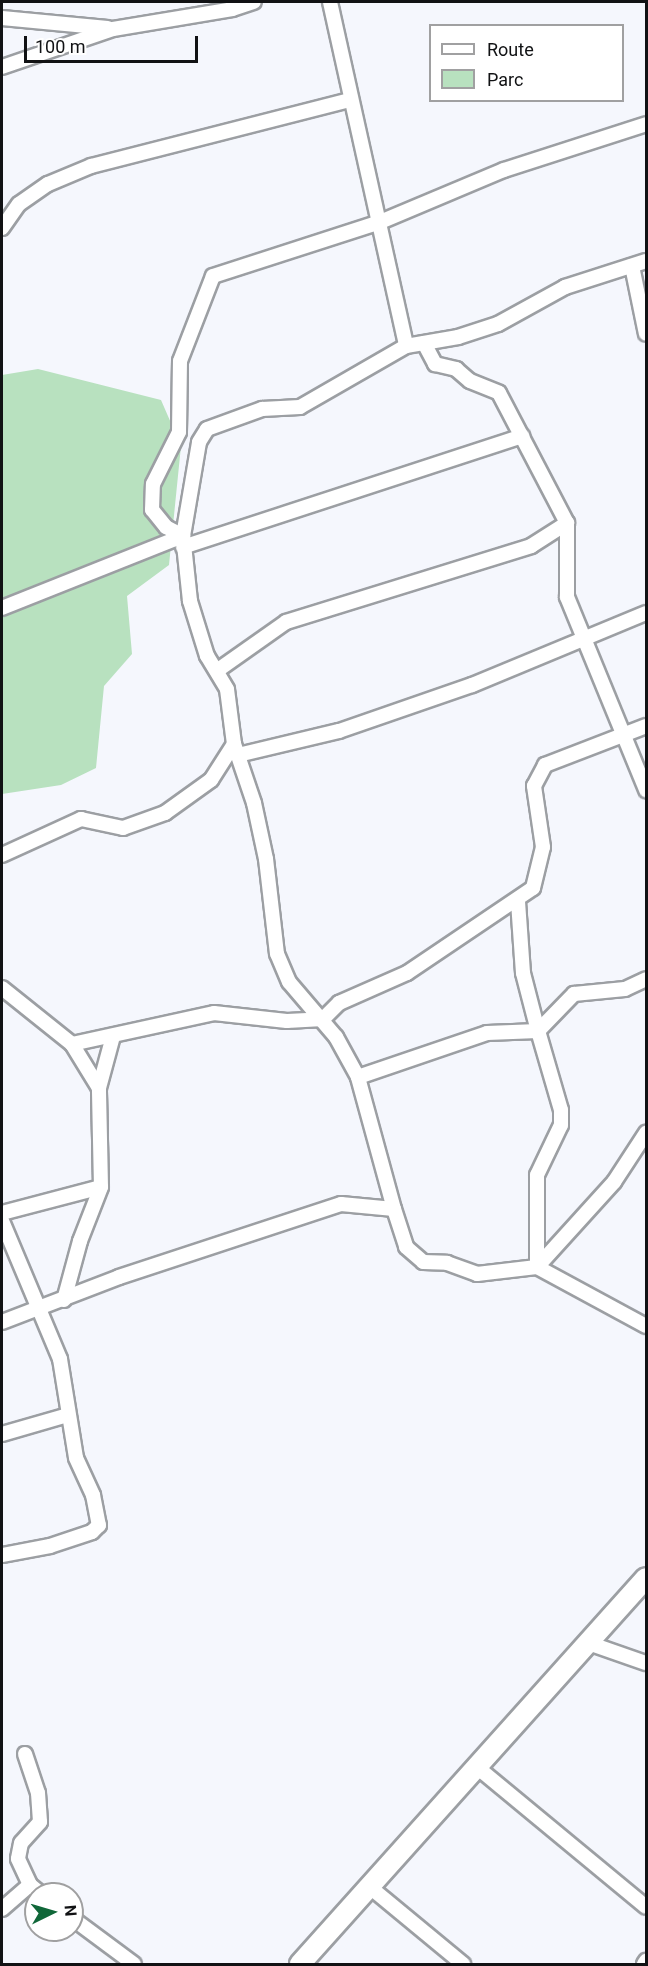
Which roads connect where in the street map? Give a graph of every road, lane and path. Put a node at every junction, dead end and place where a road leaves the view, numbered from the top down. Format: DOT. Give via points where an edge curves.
graph roads {
  1 [pos="254,2"];
  2 [pos="330,2"];
  3 [pos="2,18"];
  4 [pos="113,29"];
  5 [pos="2,67"];
  6 [pos="350,100"];
  7 [pos="646,124"];
  8 [pos="381,222"];
  9 [pos="2,228"];
  10 [pos="646,261"];
  11 [pos="632,266"];
  12 [pos="646,334"];
  13 [pos="424,343"];
  14 [pos="406,346"];
  15 [pos="522,436"];
  16 [pos="567,523"];
  17 [pos="183,542"];
  18 [pos="2,608"];
  19 [pos="646,613"];
  20 [pos="586,638"];
  21 [pos="218,670"];
  22 [pos="646,726"];
  23 [pos="624,734"];
  24 [pos="236,750"];
  25 [pos="646,790"];
  26 [pos="2,855"];
  27 [pos="518,901"];
  28 [pos="646,979"];
  29 [pos="2,988"];
  30 [pos="323,1018"];
  31 [pos="538,1031"];
  32 [pos="113,1036"];
  33 [pos="72,1044"];
  34 [pos="358,1077"];
  35 [pos="99,1088"];
  36 [pos="646,1133"];
  37 [pos="101,1187"];
  38 [pos="394,1209"];
  39 [pos="2,1213"];
  40 [pos="2,1221"];
  41 [pos="537,1267"];
  42 [pos="64,1300"];
  43 [pos="40,1308"];
  44 [pos="2,1322"];
  45 [pos="646,1326"];
  46 [pos="68,1415"];
  47 [pos="2,1434"];
  48 [pos="2,1555"];
  49 [pos="646,1578"];
  50 [pos="591,1644"];
  51 [pos="646,1663"];
  52 [pos="25,1754"];
  53 [pos="477,1767"];
  54 [pos="31,1882"];
  55 [pos="370,1887"];
  56 [pos="24,1897"];
  57 [pos="646,1907"];
  58 [pos="2,1909"];
  59 [pos="84,1927"];
  60 [pos="646,1961"];
  61 [pos="134,1965"];
  62 [pos="300,1965"];
  63 [pos="464,1965"];
  64 [pos="644,1965"];
  1 -- 4 [label="street"];
  2 -- 6 [label="street"];
  3 -- 4 [label="street"];
  4 -- 5 [label="street"];
  6 -- 8 [label="street"];
  6 -- 9 [label="street" via="91,166 48,184 19,204"];
  7 -- 8 [label="street" via="504,170"];
  8 -- 14 [label="street"];
  8 -- 17 [label="street" via="213,276 180,361 179,432 153,484 152,510"];
  10 -- 11 [label="street"];
  11 -- 12 [label="street"];
  11 -- 13 [label="street" via="565,287 498,324"];
  13 -- 14 [label="street"];
  13 -- 15 [label="street" via="435,364 456,369 470,381 499,393"];
  14 -- 17 [label="street" via="300,407 262,409 207,429 199,442"];
  15 -- 16 [label="street"];
  15 -- 17 [label="street"];
  16 -- 20 [label="street" via="567,597"];
  16 -- 21 [label="street" via="531,546 286,622"];
  17 -- 18 [label="street"];
  17 -- 21 [label="street" via="190,601 207,656"];
  19 -- 20 [label="street"];
  20 -- 23 [label="street"];
  20 -- 24 [label="street" via="472,686 372,719"];
  21 -- 24 [label="street" via="227,688"];
  22 -- 23 [label="street"];
  23 -- 25 [label="street"];
  23 -- 27 [label="street" via="545,765 534,786 543,847 533,888"];
  24 -- 26 [label="street" via="211,780 165,813 123,828 81,819"];
  24 -- 30 [label="street" via="266,859 277,954 289,982"];
  27 -- 30 [label="street" via="407,973 339,1003"];
  27 -- 31 [label="street" via="523,973"];
  28 -- 31 [label="street" via="625,989 574,994"];
  29 -- 33 [label="street"];
  30 -- 32 [label="street" via="287,1021 214,1013"];
  30 -- 34 [label="street"];
  31 -- 34 [label="street" via="487,1033"];
  31 -- 41 [label="street" via="561,1110 561,1125 537,1175"];
  32 -- 33 [label="street"];
  32 -- 35 [label="street"];
  33 -- 35 [label="street"];
  34 -- 38 [label="street"];
  35 -- 37 [label="street"];
  36 -- 41 [label="street" via="614,1182"];
  37 -- 39 [label="street"];
  37 -- 42 [label="street" via="80,1241"];
  38 -- 41 [label="street" via="406,1247 423,1262 447,1263 477,1274"];
  38 -- 42 [label="street" via="341,1204 119,1277"];
  40 -- 43 [label="street"];
  41 -- 45 [label="street"];
  42 -- 43 [label="street"];
  43 -- 44 [label="street"];
  43 -- 46 [label="street" via="60,1359"];
  46 -- 47 [label="street"];
  46 -- 48 [label="street" via="76,1458 93,1495 99,1525 92,1532 50,1546"];
  49 -- 50 [label="highway"];
  50 -- 51 [label="street"];
  50 -- 53 [label="highway"];
  52 -- 54 [label="street" via="38,1793 40,1822 21,1844 18,1859"];
  53 -- 55 [label="highway"];
  53 -- 57 [label="street"];
  55 -- 62 [label="highway"];
  55 -- 63 [label="street"];
  56 -- 58 [label="street"];
  59 -- 61 [label="street"];
  60 -- 64 [label="street"];
}
